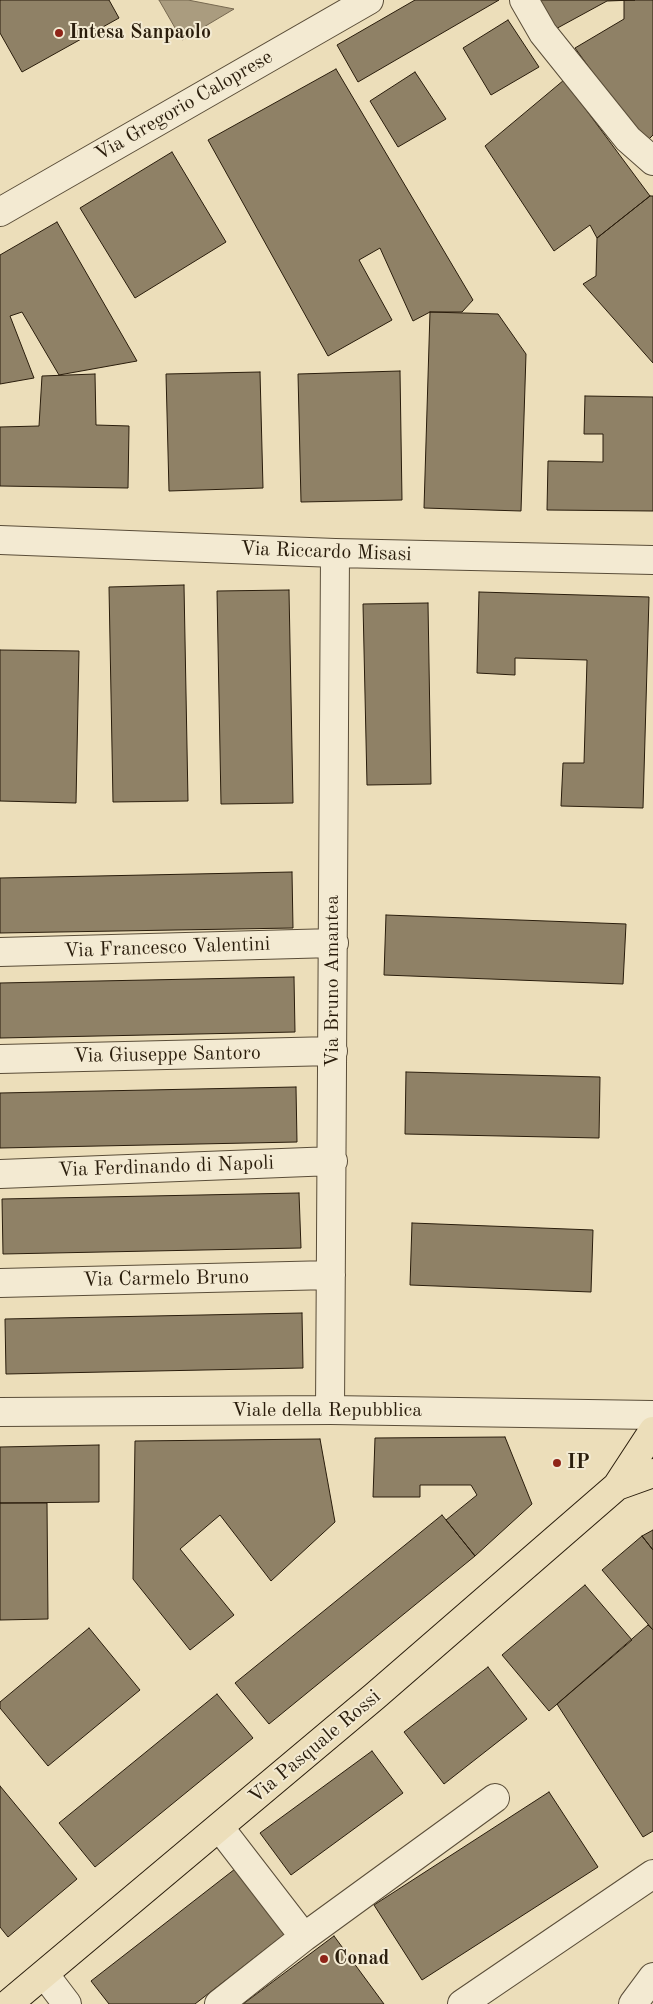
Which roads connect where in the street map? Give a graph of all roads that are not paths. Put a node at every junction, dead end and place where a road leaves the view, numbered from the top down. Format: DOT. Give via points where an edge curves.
graph roads {
  1 [pos="369,0"];
  2 [pos="524,0"];
  3 [pos="653,161"];
  4 [pos="0,212"];
  5 [pos="0,540"];
  6 [pos="335,552"];
  7 [pos="653,560"];
  8 [pos="334,943"];
  9 [pos="0,952"];
  10 [pos="333,1051"];
  11 [pos="0,1059"];
  12 [pos="332,1161"];
  13 [pos="0,1174"];
  14 [pos="331,1275"];
  15 [pos="0,1284"];
  16 [pos="330,1410"];
  17 [pos="0,1412"];
  18 [pos="653,1415"];
  19 [pos="653,1431"];
  20 [pos="653,1473"];
  21 [pos="617,1486"];
  22 [pos="495,1798"];
  23 [pos="220,1828"];
  24 [pos="653,1874"];
  25 [pos="304,1937"];
  26 [pos="45,1975"];
  27 [pos="653,1977"];
  28 [pos="8,2004"];
  29 [pos="67,2004"];
  30 [pos="219,2004"];
  31 [pos="462,2004"];
  32 [pos="633,2004"];
  1 -- 4 [label="street, Via Gregorio Caloprese"];
  2 -- 3 [label="street" via="542,33 622,131"];
  5 -- 6 [label="street, Via Riccardo Misasi"];
  6 -- 7 [label="street, Via Riccardo Misasi"];
  6 -- 8 [label="street, Via Bruno Amantea"];
  8 -- 9 [label="street, Via Francesco Valentini"];
  8 -- 10 [label="street, Via Bruno Amantea"];
  10 -- 11 [label="street, Via Giuseppe Santoro"];
  10 -- 12 [label="street, Via Bruno Amantea"];
  12 -- 13 [label="street, Via Ferdinando di Napoli"];
  12 -- 14 [label="street, Via Bruno Amantea"];
  14 -- 15 [label="street, Via Carmelo Bruno"];
  14 -- 16 [label="street, Via Bruno Amantea"];
  16 -- 17 [label="street, Viale della Repubblica"];
  16 -- 18 [label="street, Viale della Repubblica"];
  19 -- 21 [label="main road, Via Pasquale Rossi"];
  20 -- 21 [label="main road, Via Pasquale Rossi"];
  21 -- 23 [label="main road, Via Pasquale Rossi"];
  22 -- 25 [label="street"];
  23 -- 25 [label="street"];
  23 -- 26 [label="main road, Via Pasquale Rossi"];
  24 -- 31 [label="street"];
  25 -- 30 [label="street"];
  26 -- 28 [label="main road, Via Pasquale Rossi"];
  26 -- 29 [label="street"];
  27 -- 32 [label="street"];
}
